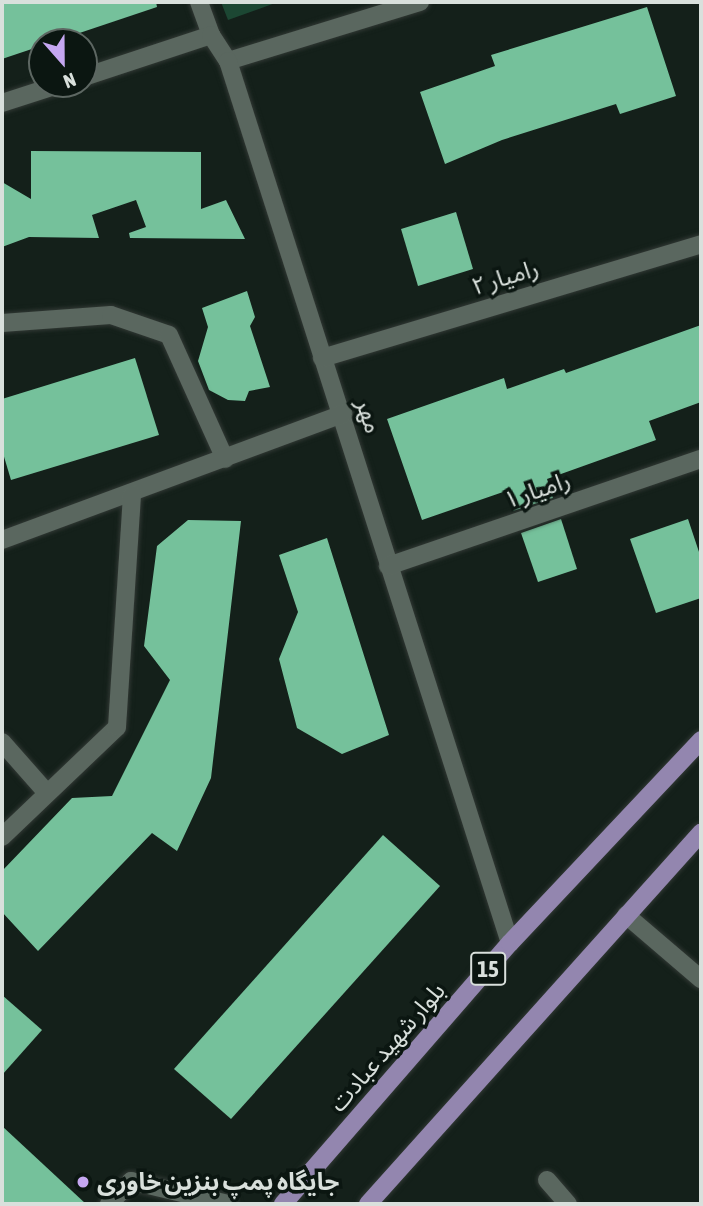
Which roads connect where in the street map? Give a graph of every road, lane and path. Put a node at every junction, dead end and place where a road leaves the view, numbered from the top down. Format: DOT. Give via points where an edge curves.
graph roads {
  1 [pos="199,2"];
  2 [pos="420,2"];
  3 [pos="211,36"];
  4 [pos="228,61"];
  5 [pos="98,72"];
  6 [pos="28,95"];
  7 [pos="2,103"];
  8 [pos="701,244"];
  9 [pos="2,323"];
  10 [pos="322,358"];
  11 [pos="343,414"];
  12 [pos="225,459"];
  13 [pos="701,459"];
  14 [pos="132,494"];
  15 [pos="2,540"];
  16 [pos="388,566"];
  17 [pos="701,740"];
  18 [pos="2,742"];
  19 [pos="47,793"];
  20 [pos="701,833"];
  21 [pos="2,837"];
  22 [pos="626,915"];
  23 [pos="510,943"];
  24 [pos="701,979"];
  25 [pos="547,1180"];
  26 [pos="109,1204"];
  27 [pos="228,1204"];
  28 [pos="282,1204"];
  29 [pos="368,1204"];
  30 [pos="568,1204"];
  1 -- 3 [label="street, مهر"];
  2 -- 4 [label="street"];
  3 -- 4 [label="street, مهر"];
  3 -- 5 [label="street"];
  4 -- 10 [label="street, مهر"];
  6 -- 7 [label="street"];
  8 -- 10 [label="street, رامیار ۲"];
  9 -- 12 [label="street" via="111,315 169,335"];
  10 -- 11 [label="street, مهر"];
  11 -- 12 [label="street"];
  11 -- 16 [label="street, مهر"];
  12 -- 14 [label="street"];
  13 -- 16 [label="street, رامیار ۱"];
  14 -- 15 [label="street"];
  14 -- 19 [label="street" via="117,727"];
  16 -- 23 [label="street, مهر"];
  17 -- 23 [label="main road, بلوار شهید عبادت / 15"];
  18 -- 19 [label="street"];
  19 -- 21 [label="street"];
  20 -- 22 [label="main road"];
  22 -- 24 [label="street"];
  22 -- 29 [label="main road"];
  23 -- 28 [label="main road, بلوار شهید عبادت / 15"];
  25 -- 30 [label="street"];
  26 -- 27 [label="street" via="131,1181"];
}
